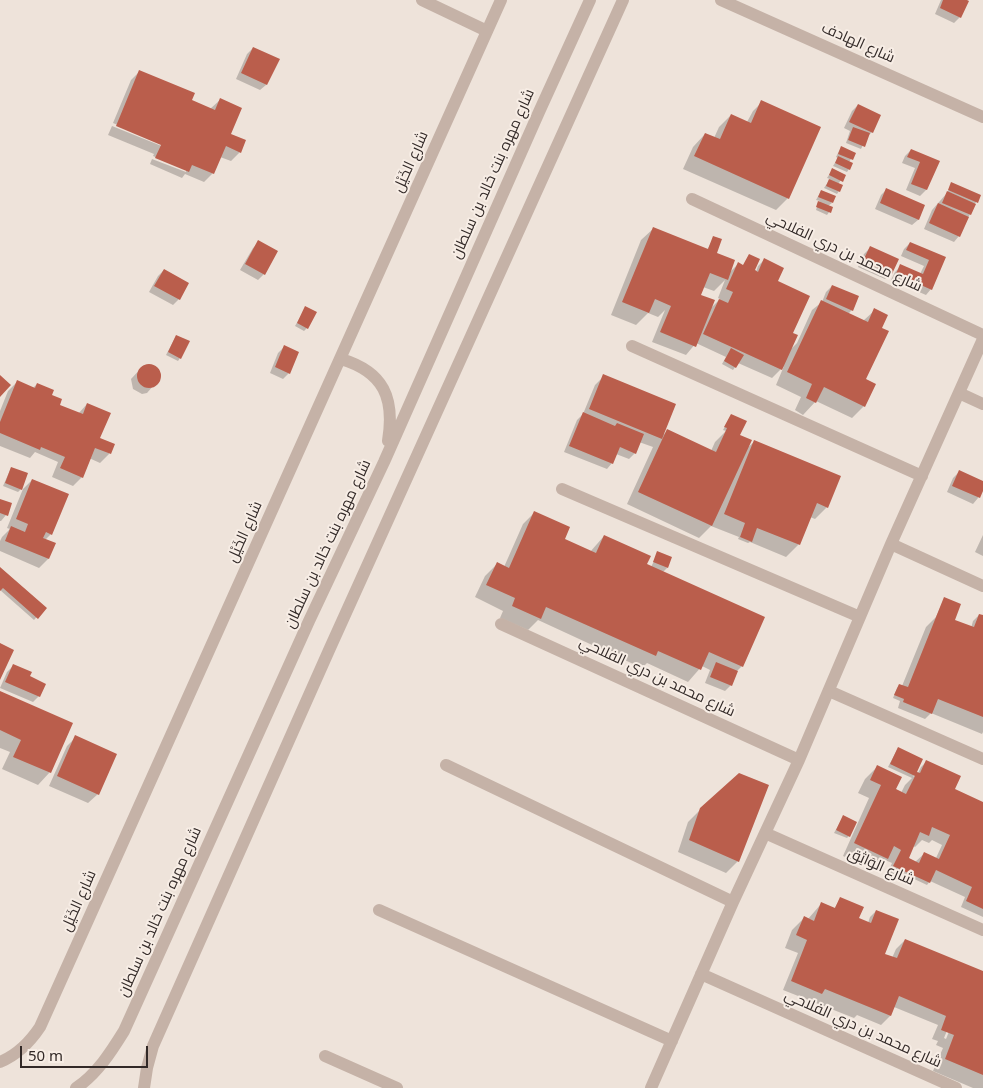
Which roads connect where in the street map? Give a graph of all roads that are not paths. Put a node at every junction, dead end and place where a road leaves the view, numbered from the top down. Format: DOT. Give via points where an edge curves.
graph roads {
  1 [pos="422,0"];
  2 [pos="501,0"];
  3 [pos="590,0"];
  4 [pos="623,0"];
  5 [pos="721,0"];
  6 [pos="487,31"];
  7 [pos="983,116"];
  8 [pos="692,199"];
  9 [pos="983,335"];
  10 [pos="983,339"];
  11 [pos="632,346"];
  12 [pos="341,359"];
  13 [pos="959,392"];
  14 [pos="983,404"];
  15 [pos="384,462"];
  16 [pos="922,476"];
  17 [pos="562,488"];
  18 [pos="891,544"];
  19 [pos="983,586"];
  20 [pos="860,618"];
  21 [pos="501,624"];
  22 [pos="829,691"];
  23 [pos="983,759"];
  24 [pos="799,760"];
  25 [pos="446,765"];
  26 [pos="765,833"];
  27 [pos="733,902"];
  28 [pos="379,910"];
  29 [pos="983,930"];
  30 [pos="701,974"];
  31 [pos="672,1041"];
  32 [pos="325,1056"];
  33 [pos="0,1062"];
  34 [pos="76,1088"];
  35 [pos="144,1088"];
  36 [pos="397,1088"];
  37 [pos="651,1088"];
  38 [pos="956,1088"];
  1 -- 6 [label="street"];
  2 -- 6 [label="street, شارع الخَيْل"];
  3 -- 15 [label="street, شارع مهره بنت خالد بن سلطان"];
  4 -- 35 [label="street" via="153,1046"];
  5 -- 7 [label="street, شارع الهادف"];
  6 -- 12 [label="street, شارع الخَيْل"];
  8 -- 9 [label="street, شارع محمد بن دري الفلاحي"];
  10 -- 13 [label="street"];
  11 -- 16 [label="street"];
  12 -- 15 [label="street" via="369,372 387,396 391,412"];
  12 -- 33 [label="street, شارع الخَيْل" via="40,1027 25,1046"];
  13 -- 14 [label="street"];
  13 -- 16 [label="street"];
  15 -- 34 [label="street, شارع مهره بنت خالد بن سلطان" via="124,1031 97,1070"];
  16 -- 18 [label="street"];
  17 -- 20 [label="street"];
  18 -- 19 [label="street"];
  18 -- 20 [label="street"];
  20 -- 22 [label="street"];
  21 -- 24 [label="street, شارع محمد بن دري الفلاحي"];
  22 -- 23 [label="street"];
  22 -- 24 [label="street"];
  24 -- 26 [label="street"];
  25 -- 27 [label="street"];
  26 -- 27 [label="street"];
  26 -- 29 [label="street, شارع الوَاثِق"];
  27 -- 30 [label="street"];
  28 -- 31 [label="street"];
  30 -- 31 [label="street"];
  30 -- 38 [label="street, شارع محمد بن دري الفلاحي"];
  31 -- 37 [label="street"];
  32 -- 36 [label="street"];
}
